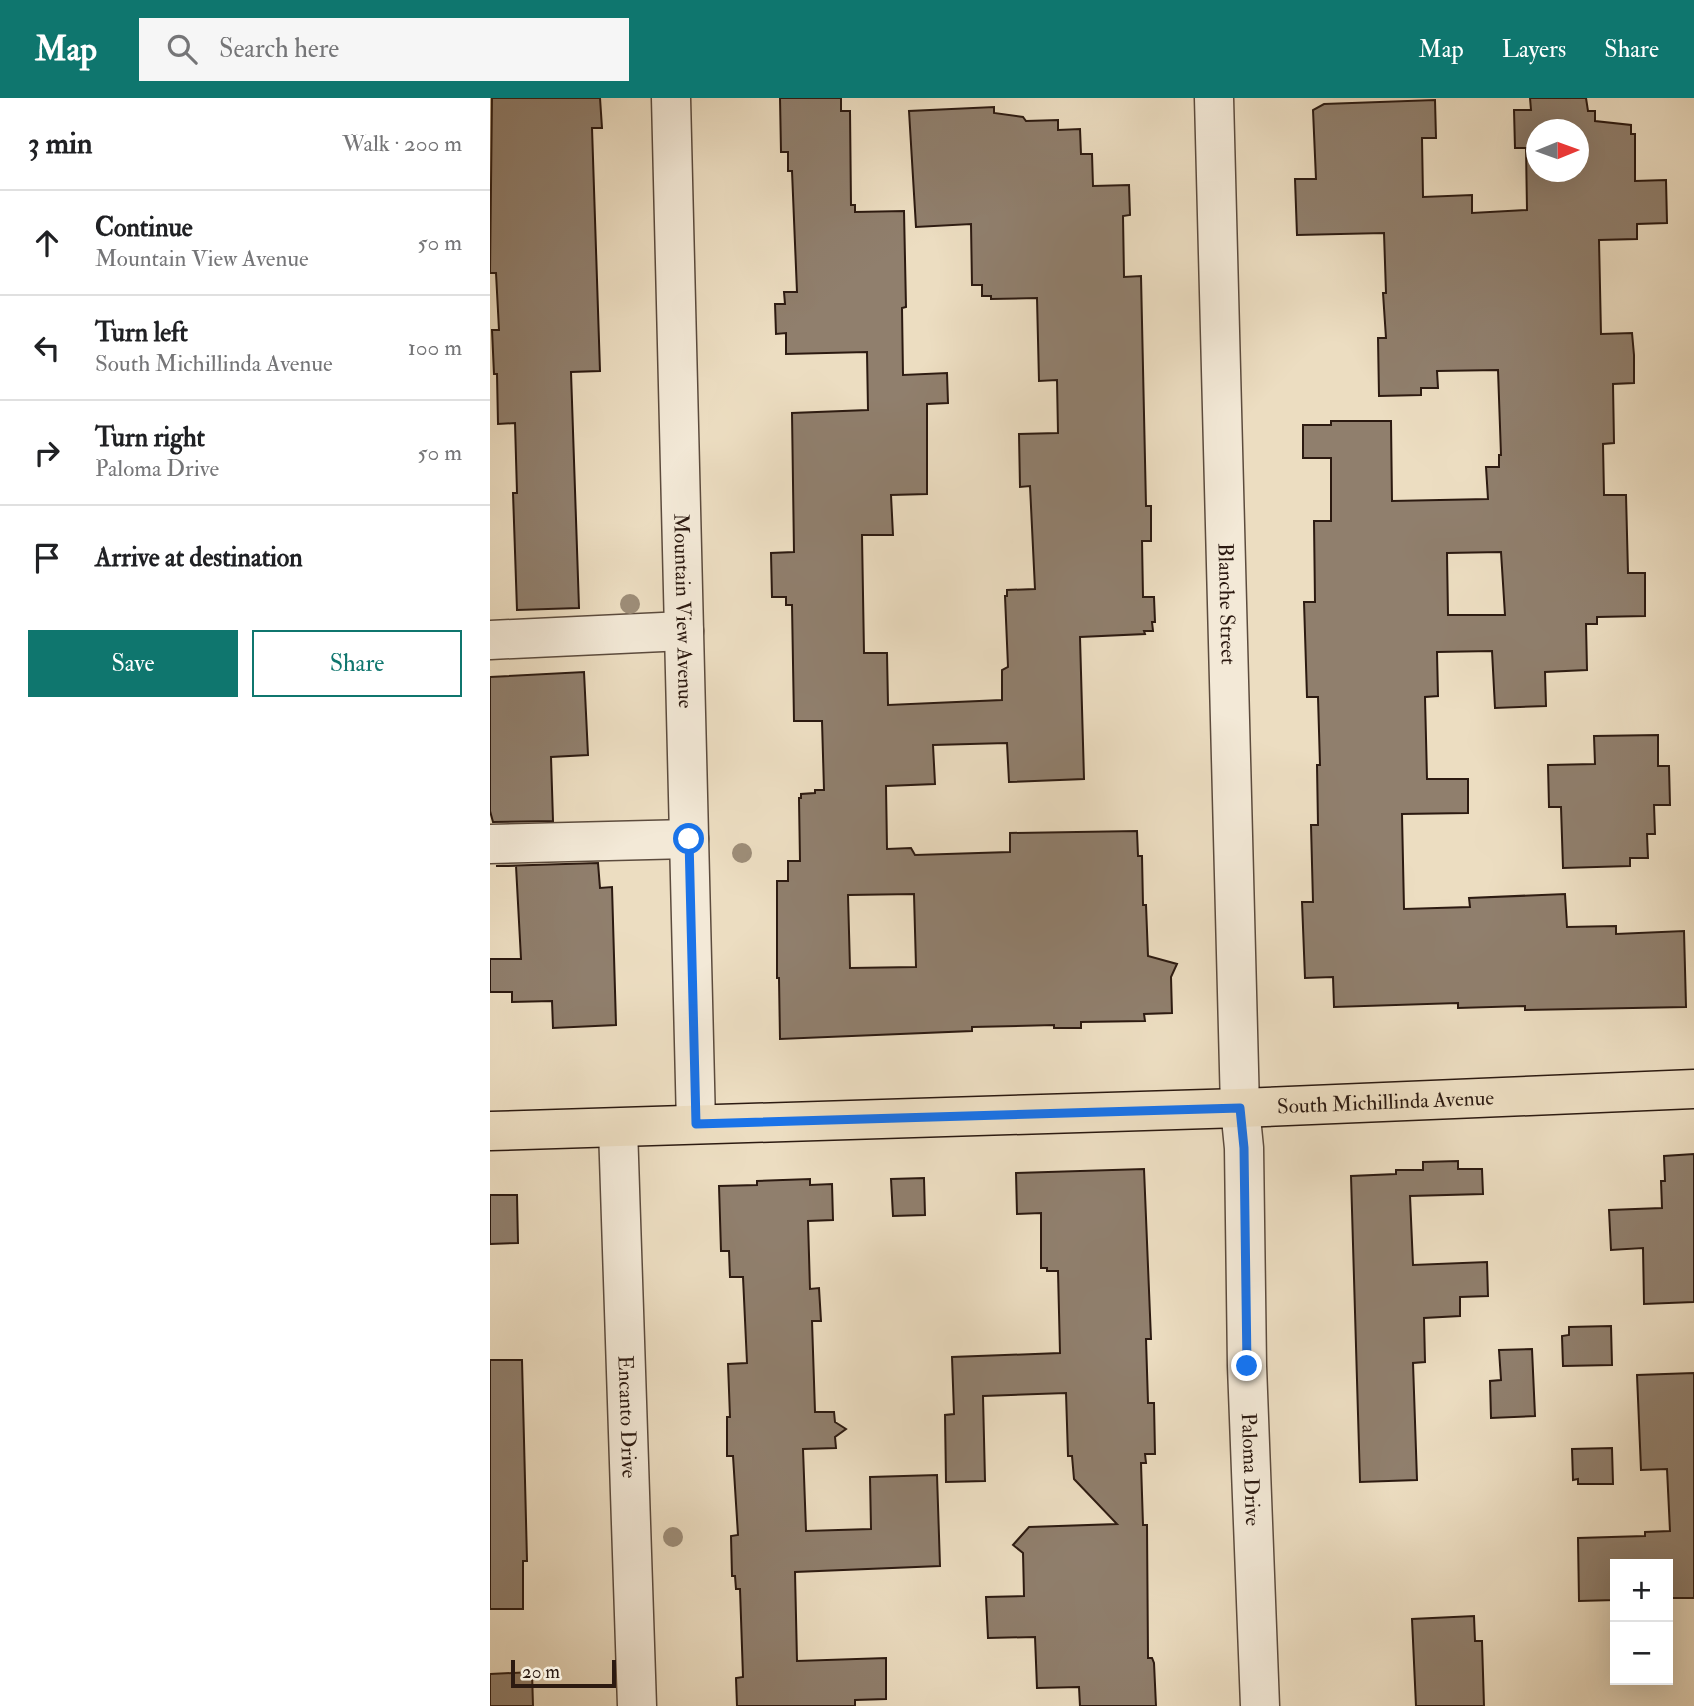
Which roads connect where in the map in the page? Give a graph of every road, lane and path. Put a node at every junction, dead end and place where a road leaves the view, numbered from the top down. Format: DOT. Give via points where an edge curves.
graph roads {
  1 [pos="671,98"];
  2 [pos="1214,98"];
  3 [pos="684,631"];
  4 [pos="490,640"];
  5 [pos="689,839"];
  6 [pos="490,844"];
  7 [pos="1694,1089"];
  8 [pos="1240,1108"];
  9 [pos="696,1124"];
  10 [pos="618,1128"];
  11 [pos="490,1131"];
  12 [pos="637,1706"];
  13 [pos="1260,1706"];
  1 -- 3 [label="street, Mountain View Avenue"];
  2 -- 8 [label="street, Blanche Street"];
  3 -- 4 [label="street"];
  3 -- 5 [label="street, Mountain View Avenue"];
  5 -- 6 [label="street"];
  5 -- 9 [label="street, Mountain View Avenue"];
  7 -- 8 [label="main road, South Michillinda Avenue"];
  8 -- 9 [label="main road, South Michillinda Avenue"];
  8 -- 13 [label="street, Paloma Drive"];
  9 -- 10 [label="main road, South Michillinda Avenue"];
  10 -- 11 [label="main road, South Michillinda Avenue"];
  10 -- 12 [label="street, Encanto Drive"];
}
